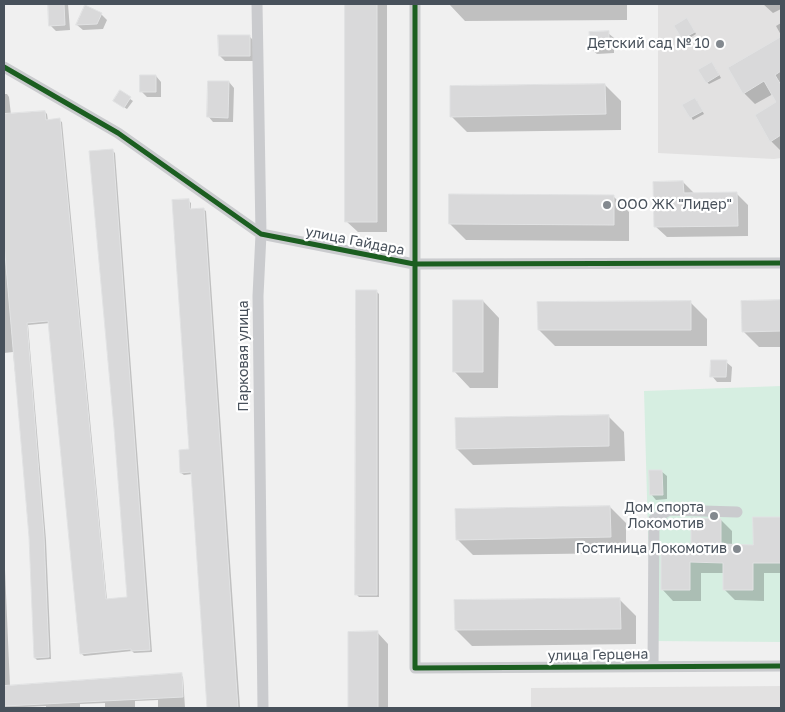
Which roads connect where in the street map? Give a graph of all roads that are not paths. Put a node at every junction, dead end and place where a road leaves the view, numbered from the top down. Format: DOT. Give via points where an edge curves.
graph roads {
  1 [pos="257,4"];
  2 [pos="415,4"];
  3 [pos="4,67"];
  4 [pos="261,234"];
  5 [pos="781,263"];
  6 [pos="414,264"];
  7 [pos="737,512"];
  8 [pos="653,666"];
  9 [pos="781,666"];
  10 [pos="263,708"];
  1 -- 4 [label="street, Парковая улица"];
  2 -- 6 [label="street"];
  3 -- 4 [label="street, улица Гайдара" via="118,133"];
  4 -- 6 [label="street, улица Гайдара"];
  4 -- 10 [label="street, Парковая улица" via="258,296"];
  5 -- 6 [label="street, улица Гайдара"];
  6 -- 8 [label="street, улица Герцена" via="415,668"];
  7 -- 8 [label="street" via="669,510 654,519"];
  8 -- 9 [label="street, улица Герцена"];
}
